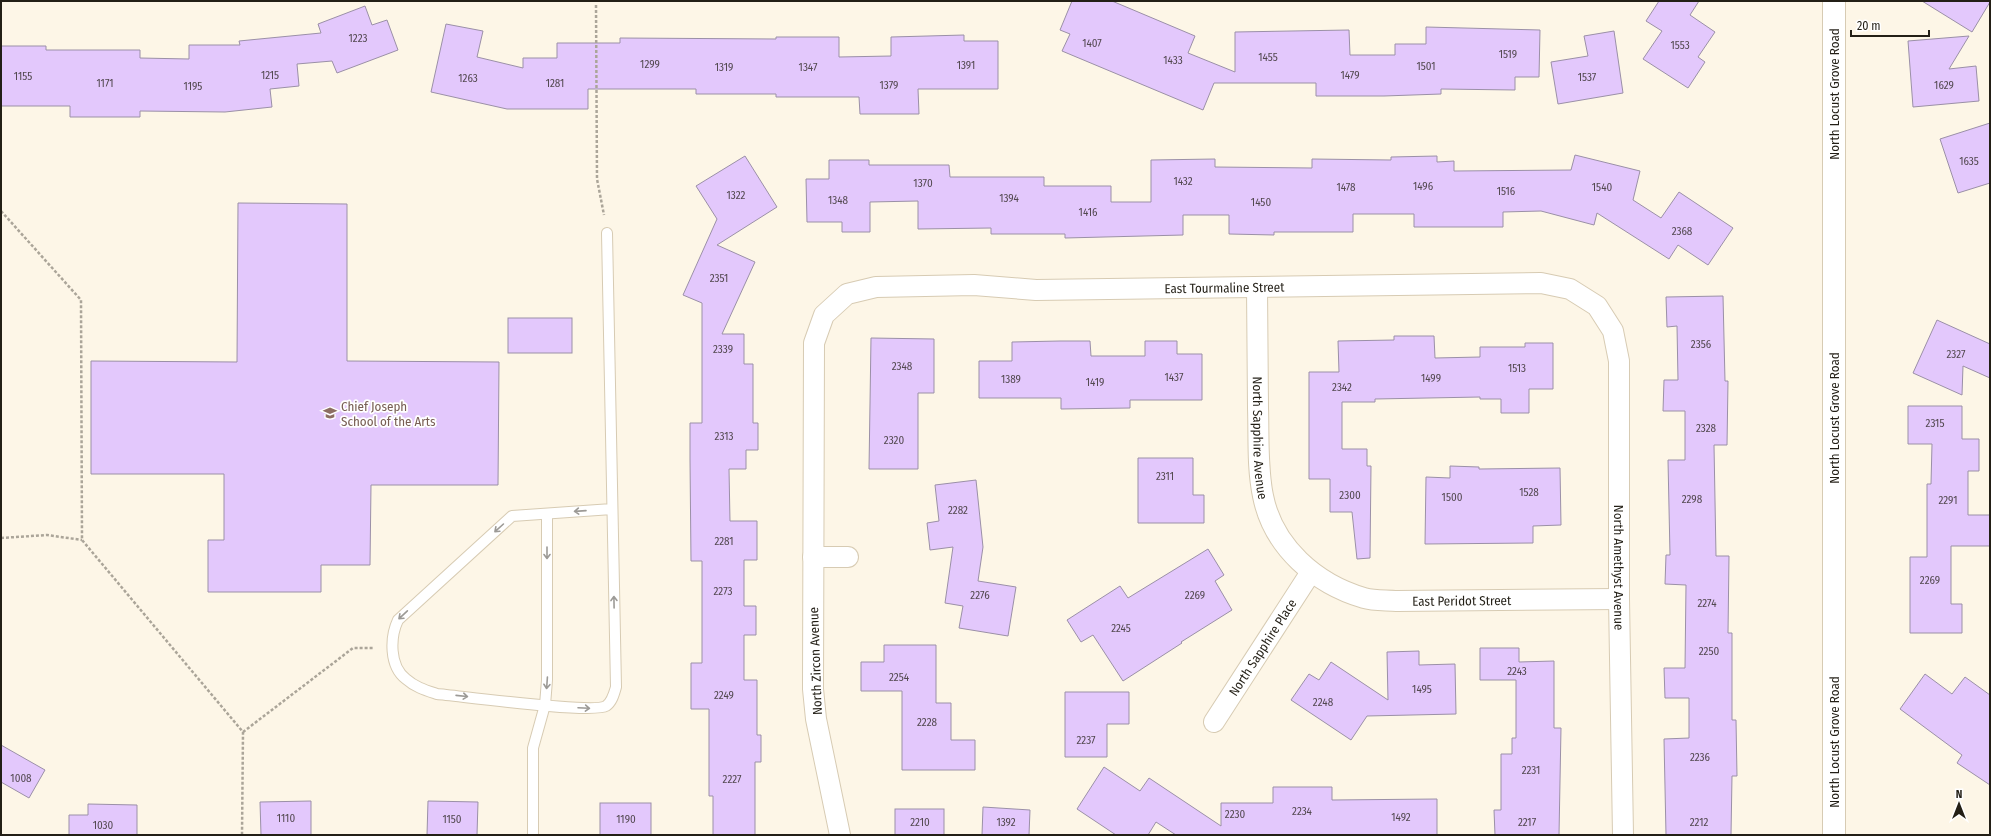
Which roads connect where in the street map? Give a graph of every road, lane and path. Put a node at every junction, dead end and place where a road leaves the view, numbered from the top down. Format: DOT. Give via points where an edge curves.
graph roads {
  1 [pos="1834,1"];
  2 [pos="596,5"];
  3 [pos="1,210"];
  4 [pos="607,233"];
  5 [pos="1257,287"];
  6 [pos="847,294"];
  7 [pos="1597,306"];
  8 [pos="612,509"];
  9 [pos="547,514"];
  10 [pos="1,538"];
  11 [pos="82,540"];
  12 [pos="813,557"];
  13 [pos="848,557"];
  14 [pos="1311,572"];
  15 [pos="1619,599"];
  16 [pos="393,648"];
  17 [pos="545,705"];
  18 [pos="1214,722"];
  19 [pos="243,732"];
  20 [pos="242,835"];
  21 [pos="533,835"];
  22 [pos="840,835"];
  23 [pos="1624,835"];
  24 [pos="1834,835"];
  1 -- 24 [label="main road, North Locust Grove Road"];
  2 -- 4 [label="path" via="597,179"];
  3 -- 11 [label="path" via="81,300"];
  4 -- 8 [label="lane"];
  5 -- 6 [label="street, East Tourmaline Street" via="1036,290 974,285 876,286"];
  5 -- 7 [label="street, East Tourmaline Street" via="1541,284 1570,289"];
  5 -- 14 [label="street, North Sapphire Avenue" via="1259,467 1263,497 1277,532 1289,551"];
  6 -- 12 [label="street, North Zircon Avenue" via="824,315 814,343"];
  7 -- 15 [label="street, North Amethyst Avenue" via="1613,331 1619,361"];
  8 -- 9 [label="lane, one-way"];
  17 -- 8 [label="lane, one-way" via="598,708 606,706 612,699 616,687"];
  9 -- 16 [label="lane, one-way" via="512,516 398,620 394,630"];
  9 -- 17 [label="lane, one-way"];
  10 -- 11 [label="path" via="46,535"];
  11 -- 19 [label="path"];
  12 -- 13 [label="street"];
  12 -- 22 [label="street, North Zircon Avenue" via="813,689 816,719"];
  14 -- 15 [label="street, East Peridot Street" via="1337,588 1365,598 1397,601"];
  14 -- 18 [label="street, North Sapphire Place"];
  15 -- 23 [label="street, North Amethyst Avenue"];
  16 -- 17 [label="lane, one-way" via="396,665 404,678 419,688 437,694"];
  16 -- 19 [label="path" via="352,648"];
  17 -- 21 [label="lane" via="534,748"];
  19 -- 20 [label="path"];
}
